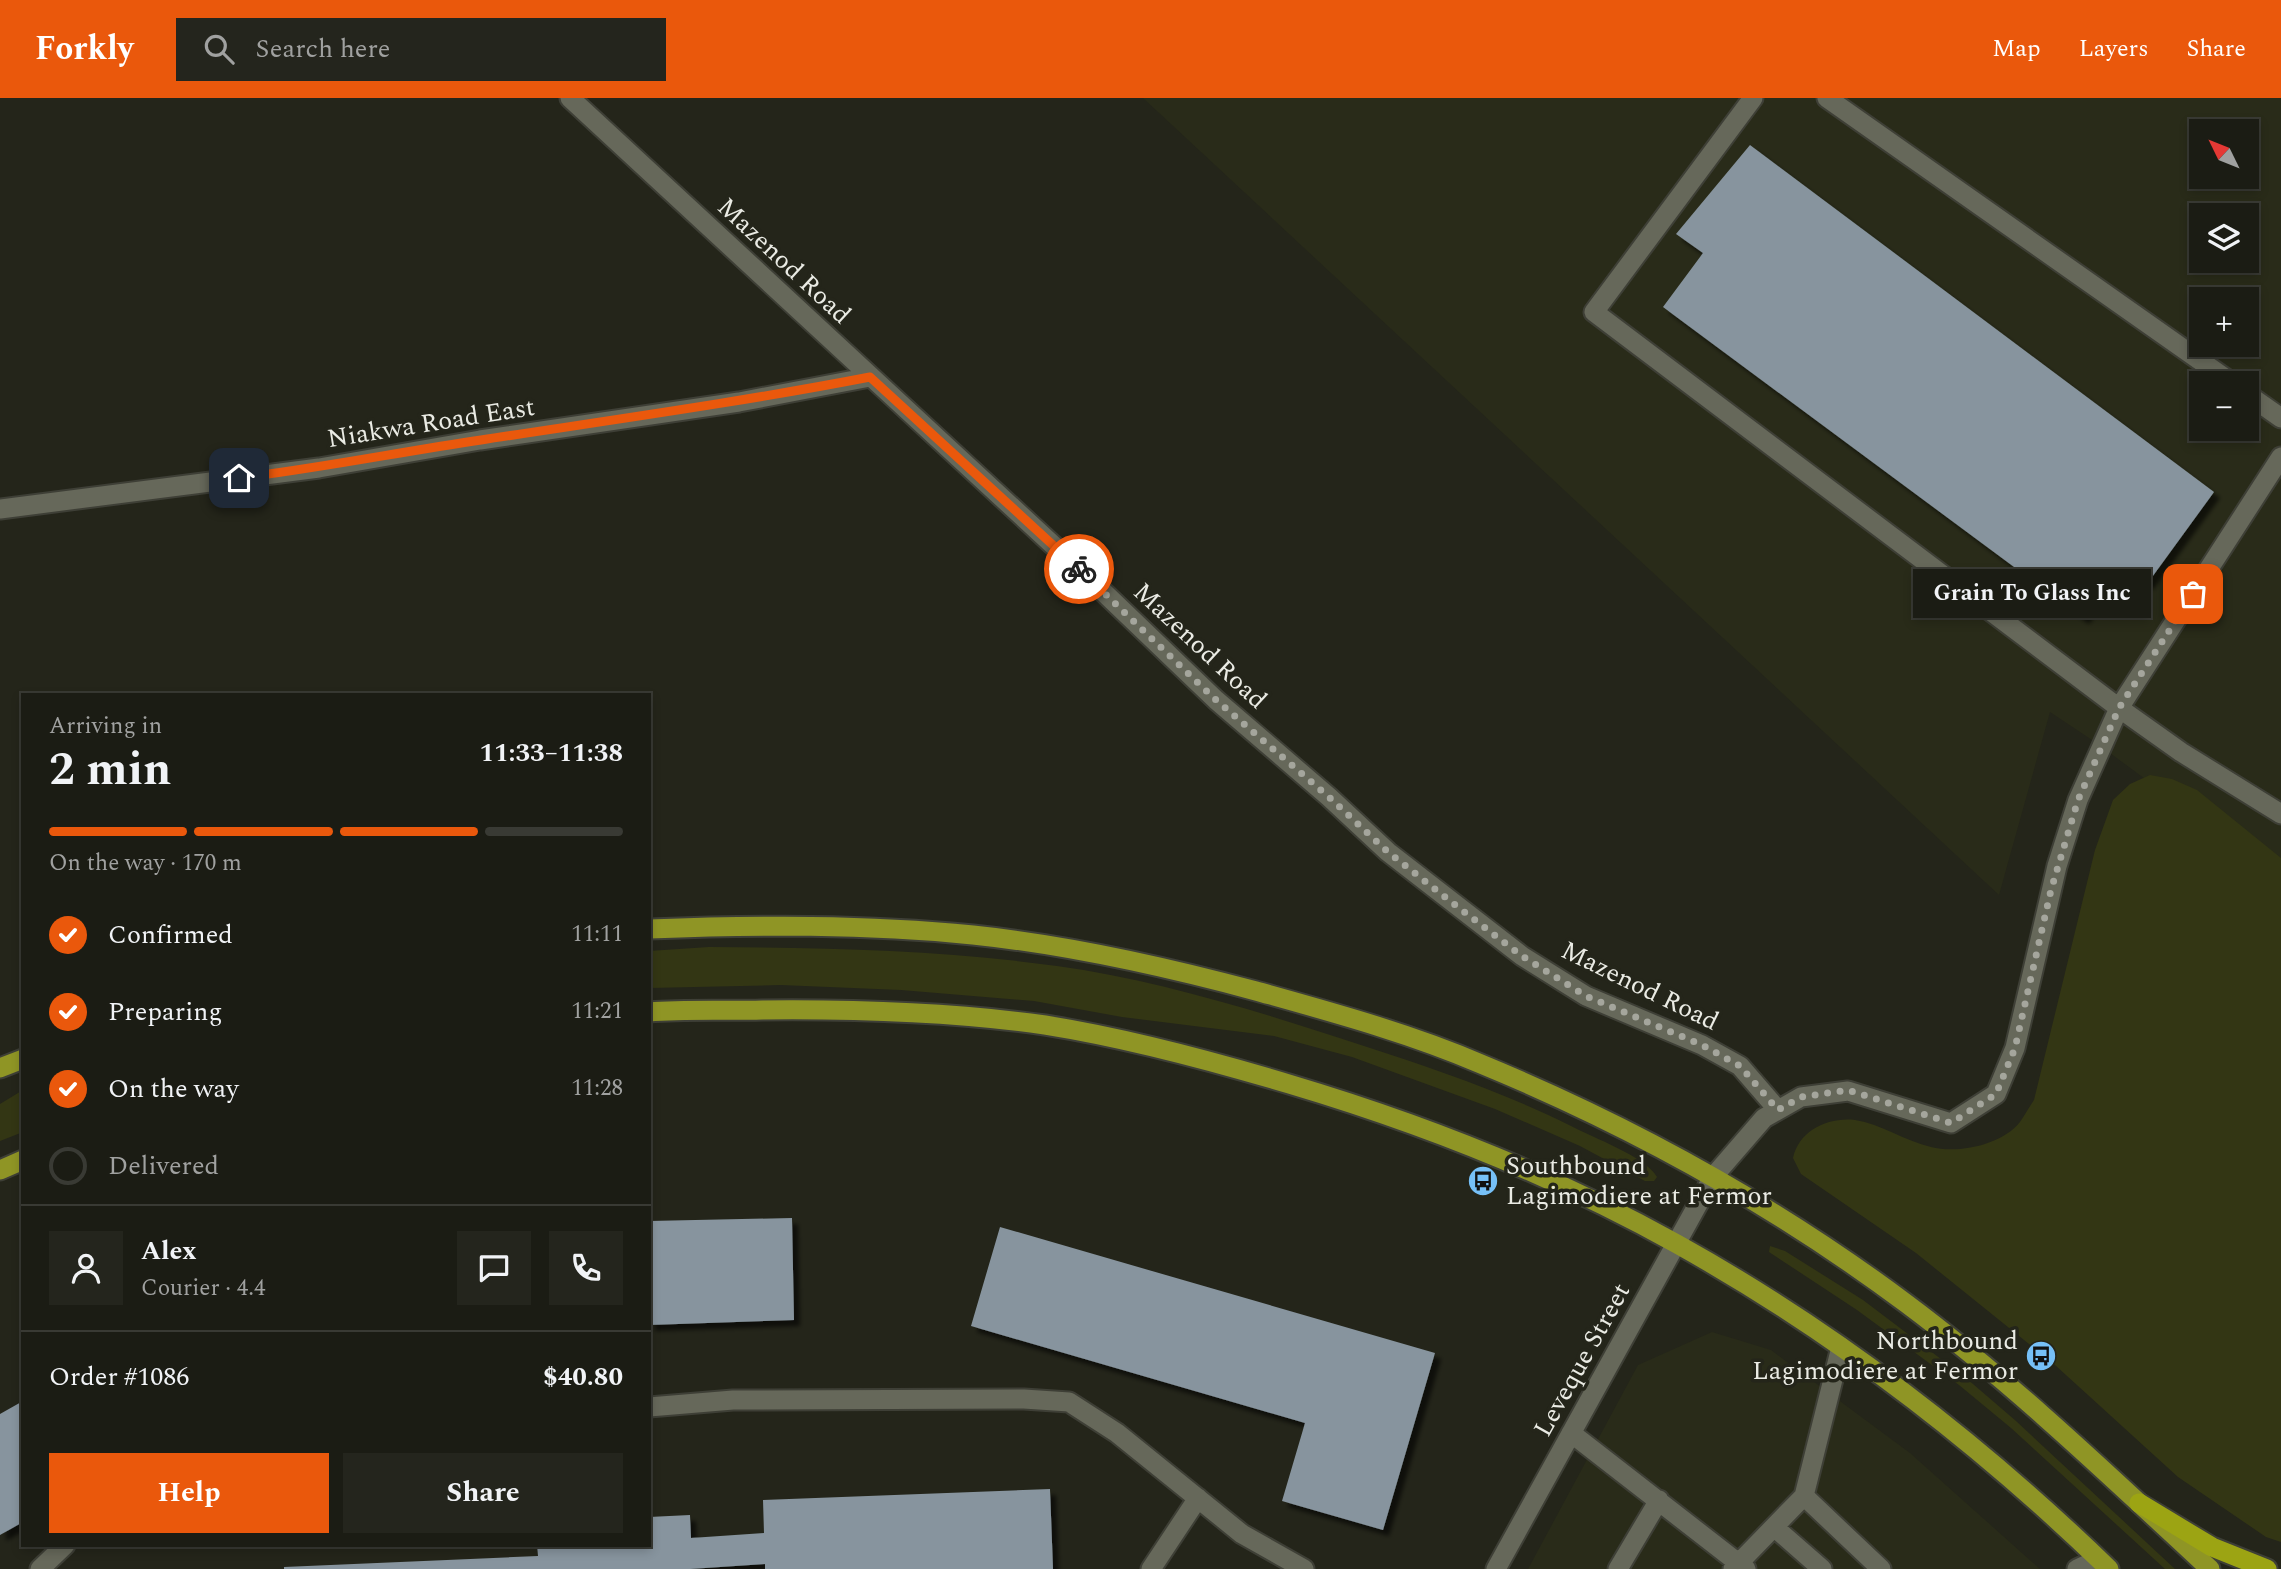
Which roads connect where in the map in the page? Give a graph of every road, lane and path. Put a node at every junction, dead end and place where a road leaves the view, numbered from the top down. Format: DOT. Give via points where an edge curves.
graph roads {
  1 [pos="570,98"];
  2 [pos="1753,98"];
  3 [pos="1827,98"];
  4 [pos="2215,371"];
  5 [pos="870,377"];
  6 [pos="2259,402"];
  7 [pos="2281,418"];
  8 [pos="2281,457"];
  9 [pos="0,509"];
  10 [pos="2119,708"];
  11 [pos="2281,814"];
  12 [pos="651,929"];
  13 [pos="651,1012"];
  14 [pos="21,1060"];
  15 [pos="0,1068"];
  16 [pos="1778,1110"];
  17 [pos="21,1161"];
  18 [pos="0,1170"];
  19 [pos="1713,1177"];
  20 [pos="1676,1244"];
  21 [pos="1841,1347"];
  22 [pos="651,1407"];
  23 [pos="1571,1433"];
  24 [pos="1804,1496"];
  25 [pos="1198,1498"];
  26 [pos="1659,1500"];
  27 [pos="2139,1503"];
  28 [pos="1774,1527"];
  29 [pos="63,1547"];
  30 [pos="2103,1564"];
  31 [pos="1739,1567"];
  32 [pos="40,1569"];
  33 [pos="1151,1569"];
  34 [pos="1304,1569"];
  35 [pos="1496,1569"];
  36 [pos="1618,1569"];
  37 [pos="1822,1569"];
  38 [pos="1881,1569"];
  39 [pos="2077,1569"];
  40 [pos="2210,1569"];
  41 [pos="2267,1569"];
  1 -- 5 [label="lane, Mazenod Road"];
  2 -- 10 [label="lane" via="1594,312"];
  3 -- 4 [label="lane"];
  5 -- 9 [label="lane, Niakwa Road East" via="319,468"];
  5 -- 16 [label="lane, Mazenod Road" via="1216,700 1399,861 1522,956 1586,996 1740,1066"];
  6 -- 7 [label="lane"];
  8 -- 10 [label="lane"];
  10 -- 11 [label="lane"];
  10 -- 16 [label="lane, Leveque Street" via="2074,813 2015,1048 1996,1094 1951,1123 1848,1090 1801,1097"];
  12 -- 19 [label="main road" via="835,926 972,935 1093,951 1190,973 1335,1013 1478,1062 1609,1122"];
  13 -- 20 [label="main road" via="845,1009 944,1016 1044,1025 1190,1056 1343,1100 1439,1134"];
  14 -- 15 [label="main road"];
  16 -- 19 [label="lane, Leveque Street" via="1764,1118"];
  17 -- 18 [label="main road"];
  19 -- 20 [label="lane, Leveque Street"];
  19 -- 27 [label="main road" via="1906,1303 2002,1379"];
  20 -- 21 [label="main road"];
  20 -- 23 [label="lane, Leveque Street"];
  21 -- 24 [label="lane"];
  21 -- 30 [label="main road" via="1974,1447"];
  22 -- 25 [label="lane" via="733,1399 1069,1402 1117,1433"];
  23 -- 26 [label="lane"];
  23 -- 35 [label="lane, Leveque Street"];
  24 -- 28 [label="lane"];
  24 -- 38 [label="lane"];
  25 -- 33 [label="lane"];
  25 -- 34 [label="lane" via="1242,1534"];
  26 -- 31 [label="lane"];
  26 -- 36 [label="lane"];
  27 -- 40 [label="main road"];
  27 -- 41 [label="highway" via="2212,1546"];
  28 -- 31 [label="lane"];
  28 -- 37 [label="lane"];
  29 -- 32 [label="lane"];
  30 -- 39 [label="lane"];
}
